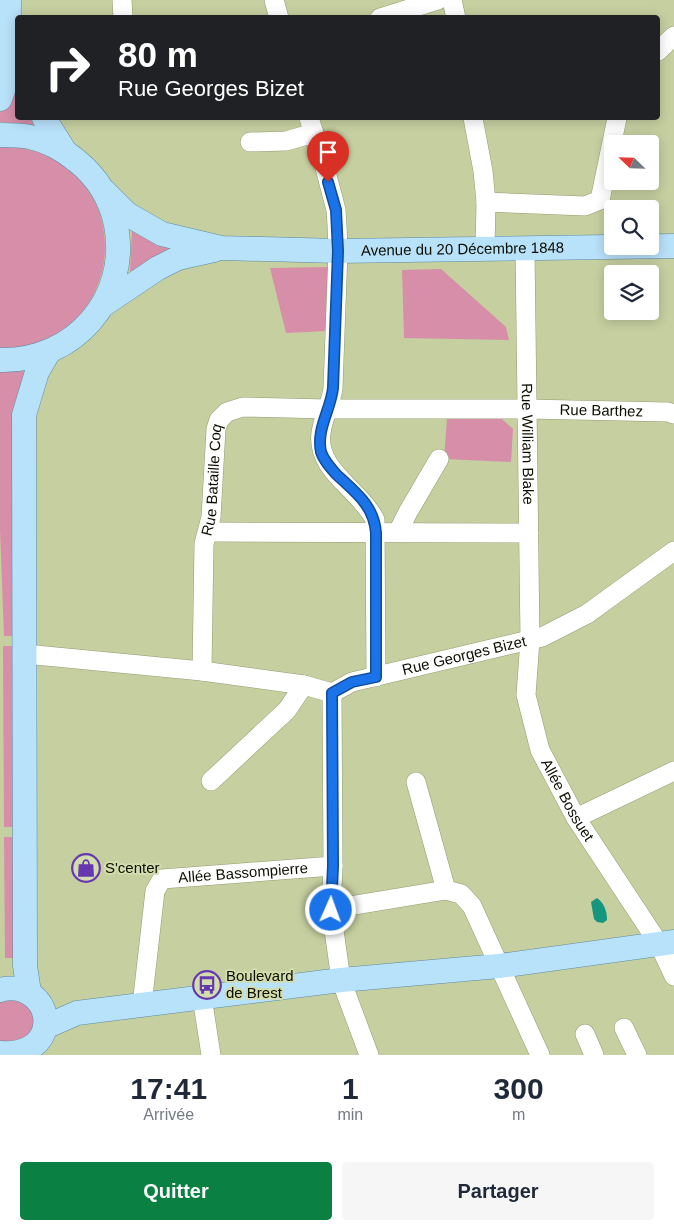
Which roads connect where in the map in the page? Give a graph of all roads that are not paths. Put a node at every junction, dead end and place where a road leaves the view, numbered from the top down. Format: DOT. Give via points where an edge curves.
graph roads {
  1 [pos="9,0"];
  2 [pos="20,0"];
  3 [pos="122,0"];
  4 [pos="274,0"];
  5 [pos="438,0"];
  6 [pos="452,0"];
  7 [pos="20,15"];
  8 [pos="123,15"];
  9 [pos="278,15"];
  10 [pos="390,15"];
  11 [pos="455,15"];
  12 [pos="674,36"];
  13 [pos="660,48"];
  14 [pos="0,100"];
  15 [pos="45,120"];
  16 [pos="473,120"];
  17 [pos="617,120"];
  18 [pos="312,125"];
  19 [pos="0,135"];
  20 [pos="250,142"];
  21 [pos="64,150"];
  22 [pos="104,191"];
  23 [pos="486,202"];
  24 [pos="674,246"];
  25 [pos="221,248"];
  26 [pos="485,248"];
  27 [pos="525,248"];
  28 [pos="338,251"];
  29 [pos="102,306"];
  30 [pos="48,353"];
  31 [pos="0,360"];
  32 [pos="327,409"];
  33 [pos="527,409"];
  34 [pos="674,414"];
  35 [pos="439,459"];
  36 [pos="209,532"];
  37 [pos="398,532"];
  38 [pos="376,533"];
  39 [pos="529,533"];
  40 [pos="674,551"];
  41 [pos="530,640"];
  42 [pos="25,654"];
  43 [pos="202,671"];
  44 [pos="376,677"];
  45 [pos="304,685"];
  46 [pos="332,693"];
  47 [pos="674,771"];
  48 [pos="211,781"];
  49 [pos="416,782"];
  50 [pos="576,818"];
  51 [pos="333,866"];
  52 [pos="446,890"];
  53 [pos="331,910"];
  54 [pos="666,943"];
  55 [pos="499,966"];
  56 [pos="674,976"];
  57 [pos="341,980"];
  58 [pos="0,990"];
  59 [pos="29,992"];
  60 [pos="202,997"];
  61 [pos="142,1005"];
  62 [pos="44,1019"];
  63 [pos="624,1028"];
  64 [pos="585,1034"];
  65 [pos="29,1052"];
  66 [pos="0,1053"];
  67 [pos="211,1055"];
  68 [pos="369,1055"];
  69 [pos="540,1055"];
  70 [pos="594,1055"];
  71 [pos="637,1055"];
  1 -- 14 [label="main road" via="8,76"];
  2 -- 7 [label="main road"];
  3 -- 8 [label="street"];
  4 -- 9 [label="street"];
  5 -- 10 [label="street"];
  6 -- 11 [label="street"];
  12 -- 13 [label="street"];
  15 -- 21 [label="main road"];
  16 -- 23 [label="street"];
  17 -- 23 [label="street" via="600,200 585,206"];
  18 -- 20 [label="street" via="286,141"];
  18 -- 28 [label="street" via="336,210"];
  19 -- 21 [label="main road" via="31,137"];
  21 -- 22 [label="main road" via="86,168"];
  22 -- 25 [label="main road, Avenue du 20 Décembre 1848" via="127,214 162,234"];
  22 -- 29 [label="main road" via="113,213 118,253 112,284"];
  23 -- 26 [label="street"];
  24 -- 27 [label="main road, Avenue du 20 Décembre 1848"];
  25 -- 28 [label="main road, Avenue du 20 Décembre 1848"];
  25 -- 29 [label="main road, Avenue du 20 Décembre 1848" via="178,258"];
  26 -- 27 [label="main road, Avenue du 20 Décembre 1848"];
  26 -- 28 [label="main road, Avenue du 20 Décembre 1848"];
  27 -- 33 [label="street, Rue William Blake"];
  28 -- 32 [label="street" via="333,388"];
  29 -- 30 [label="main road" via="88,325"];
  30 -- 31 [label="main road" via="18,360"];
  30 -- 42 [label="main road" via="37,372 24,415"];
  32 -- 33 [label="street, Rue Bataille Coq"];
  32 -- 36 [label="street, Rue Bataille Coq" via="243,407 227,412 219,420"];
  32 -- 38 [label="street" via="320,434 321,451 328,465 371,512"];
  33 -- 34 [label="street, Rue Barthez"];
  33 -- 39 [label="street, Rue William Blake"];
  35 -- 37 [label="street"];
  36 -- 38 [label="street"];
  36 -- 43 [label="street, Rue Bataille Coq" via="204,544"];
  37 -- 38 [label="street"];
  37 -- 39 [label="street"];
  38 -- 44 [label="street"];
  39 -- 41 [label="street, Rue William Blake"];
  40 -- 41 [label="street, Rue Georges Bizet" via="587,614"];
  41 -- 44 [label="street, Rue Georges Bizet"];
  41 -- 50 [label="street, Allée Bossuet" via="526,695 540,750"];
  42 -- 43 [label="street"];
  42 -- 59 [label="main road" via="25,966"];
  43 -- 45 [label="street"];
  44 -- 46 [label="street, Rue Georges Bizet" via="352,682"];
  45 -- 46 [label="street"];
  45 -- 48 [label="street" via="287,710"];
  46 -- 51 [label="street"];
  47 -- 50 [label="street"];
  49 -- 52 [label="street"];
  50 -- 54 [label="street, Allée Bossuet"];
  51 -- 53 [label="street"];
  51 -- 61 [label="street, Allée Bassompierre" via="162,879 155,891"];
  52 -- 53 [label="street"];
  52 -- 55 [label="street" via="461,894 472,906"];
  53 -- 57 [label="street"];
  54 -- 55 [label="main road"];
  54 -- 56 [label="street, Allée Bossuet"];
  55 -- 57 [label="main road"];
  55 -- 69 [label="street"];
  57 -- 60 [label="main road"];
  57 -- 68 [label="street"];
  58 -- 59 [label="main road" via="11,988"];
  59 -- 62 [label="main road" via="37,999"];
  60 -- 61 [label="main road"];
  60 -- 67 [label="street"];
  61 -- 62 [label="main road"];
  62 -- 65 [label="main road" via="36,1044"];
  63 -- 71 [label="street"];
  64 -- 70 [label="street"];
  65 -- 66 [label="main road"];
}
